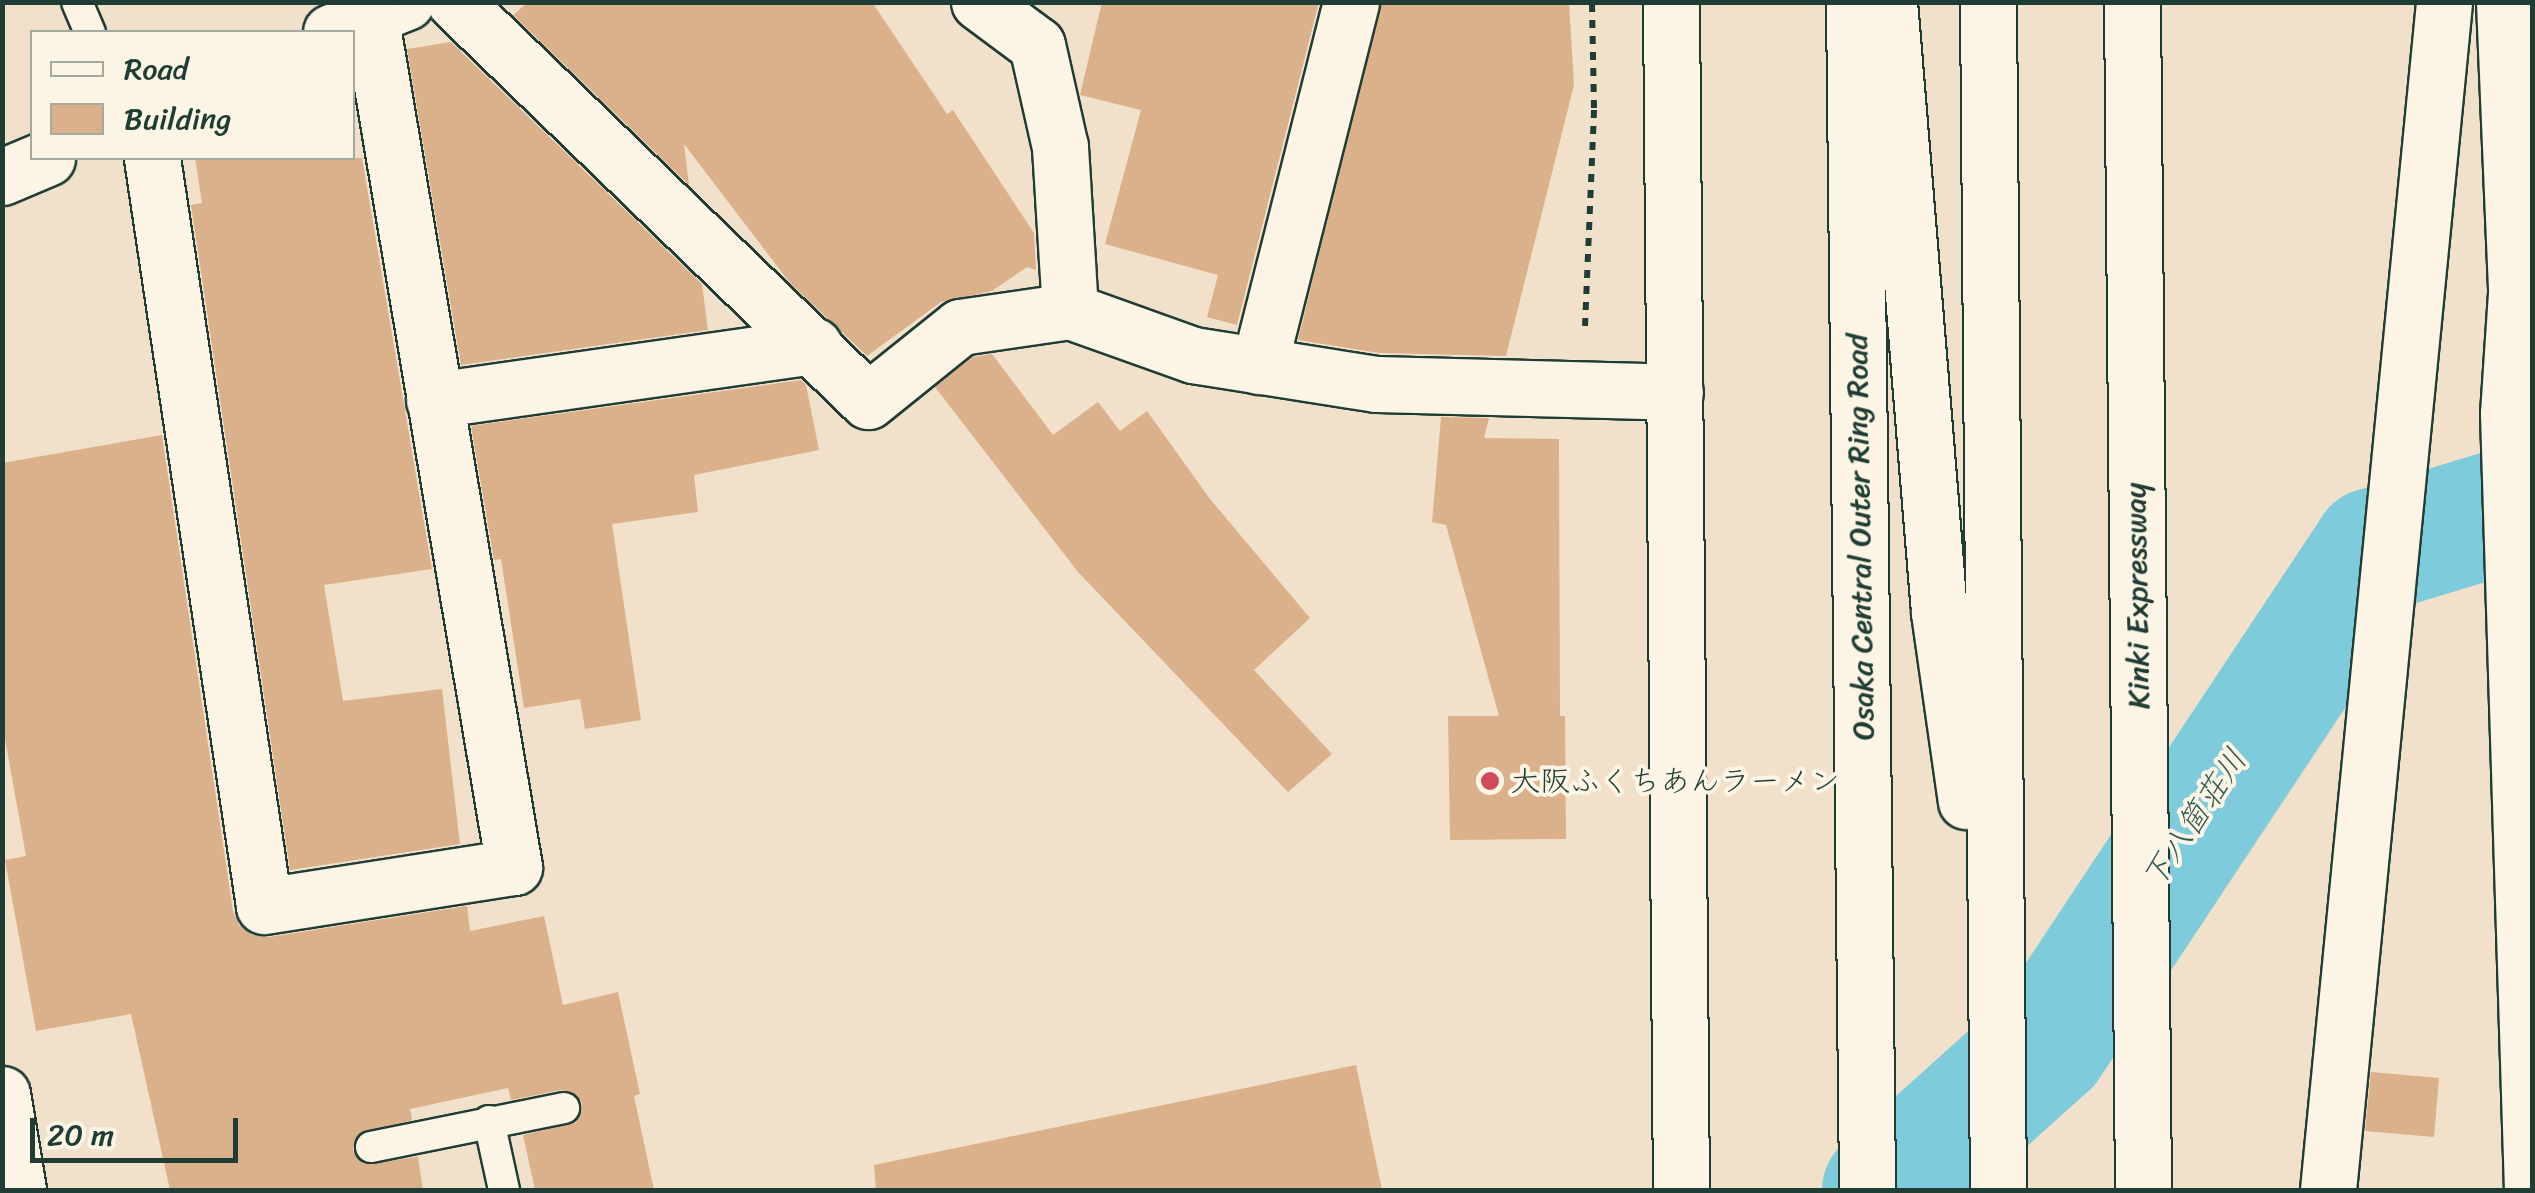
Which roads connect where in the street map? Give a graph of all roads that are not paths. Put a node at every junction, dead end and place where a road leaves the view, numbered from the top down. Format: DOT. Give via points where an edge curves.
graph roads {
  1 [pos="77,2"];
  2 [pos="454,2"];
  3 [pos="979,2"];
  4 [pos="1351,2"];
  5 [pos="1671,2"];
  6 [pos="1854,2"];
  7 [pos="1890,2"];
  8 [pos="1988,2"];
  9 [pos="2132,2"];
  10 [pos="2444,2"];
  11 [pos="2504,2"];
  12 [pos="369,17"];
  13 [pos="89,30"];
  14 [pos="41,160"];
  15 [pos="152,160"];
  16 [pos="2,177"];
  17 [pos="1070,312"];
  18 [pos="814,346"];
  19 [pos="1259,366"];
  20 [pos="1674,392"];
  21 [pos="434,400"];
  22 [pos="1996,1007"];
  23 [pos="2,1094"];
  24 [pos="564,1108"];
  25 [pos="489,1121"];
  26 [pos="370,1147"];
  27 [pos="18,1190"];
  28 [pos="504,1190"];
  29 [pos="1682,1190"];
  30 [pos="1867,1190"];
  31 [pos="1998,1190"];
  32 [pos="2143,1190"];
  33 [pos="2328,1190"];
  34 [pos="2532,1190"];
  1 -- 13 [label="lane"];
  2 -- 18 [label="main road"];
  3 -- 17 [label="main road" via="1037,45 1060,147"];
  4 -- 19 [label="main road"];
  5 -- 20 [label="main road"];
  6 -- 30 [label="main road, Osaka Central Outer Ring Road"];
  7 -- 22 [label="main road" via="1938,612"];
  8 -- 22 [label="main road"];
  9 -- 32 [label="main road, Kinki Expressway"];
  10 -- 33 [label="main road"];
  11 -- 34 [label="main road" via="2516,293 2508,414"];
  12 -- 21 [label="main road"];
  14 -- 16 [label="main road"];
  15 -- 21 [label="main road" via="264,906 514,867"];
  17 -- 18 [label="main road" via="960,327 868,401"];
  17 -- 19 [label="main road" via="1193,355"];
  18 -- 21 [label="main road"];
  19 -- 20 [label="main road" via="1376,384"];
  20 -- 29 [label="main road"];
  22 -- 31 [label="main road"];
  23 -- 27 [label="main road"];
  24 -- 25 [label="lane"];
  25 -- 26 [label="lane"];
  25 -- 28 [label="lane"];
}
